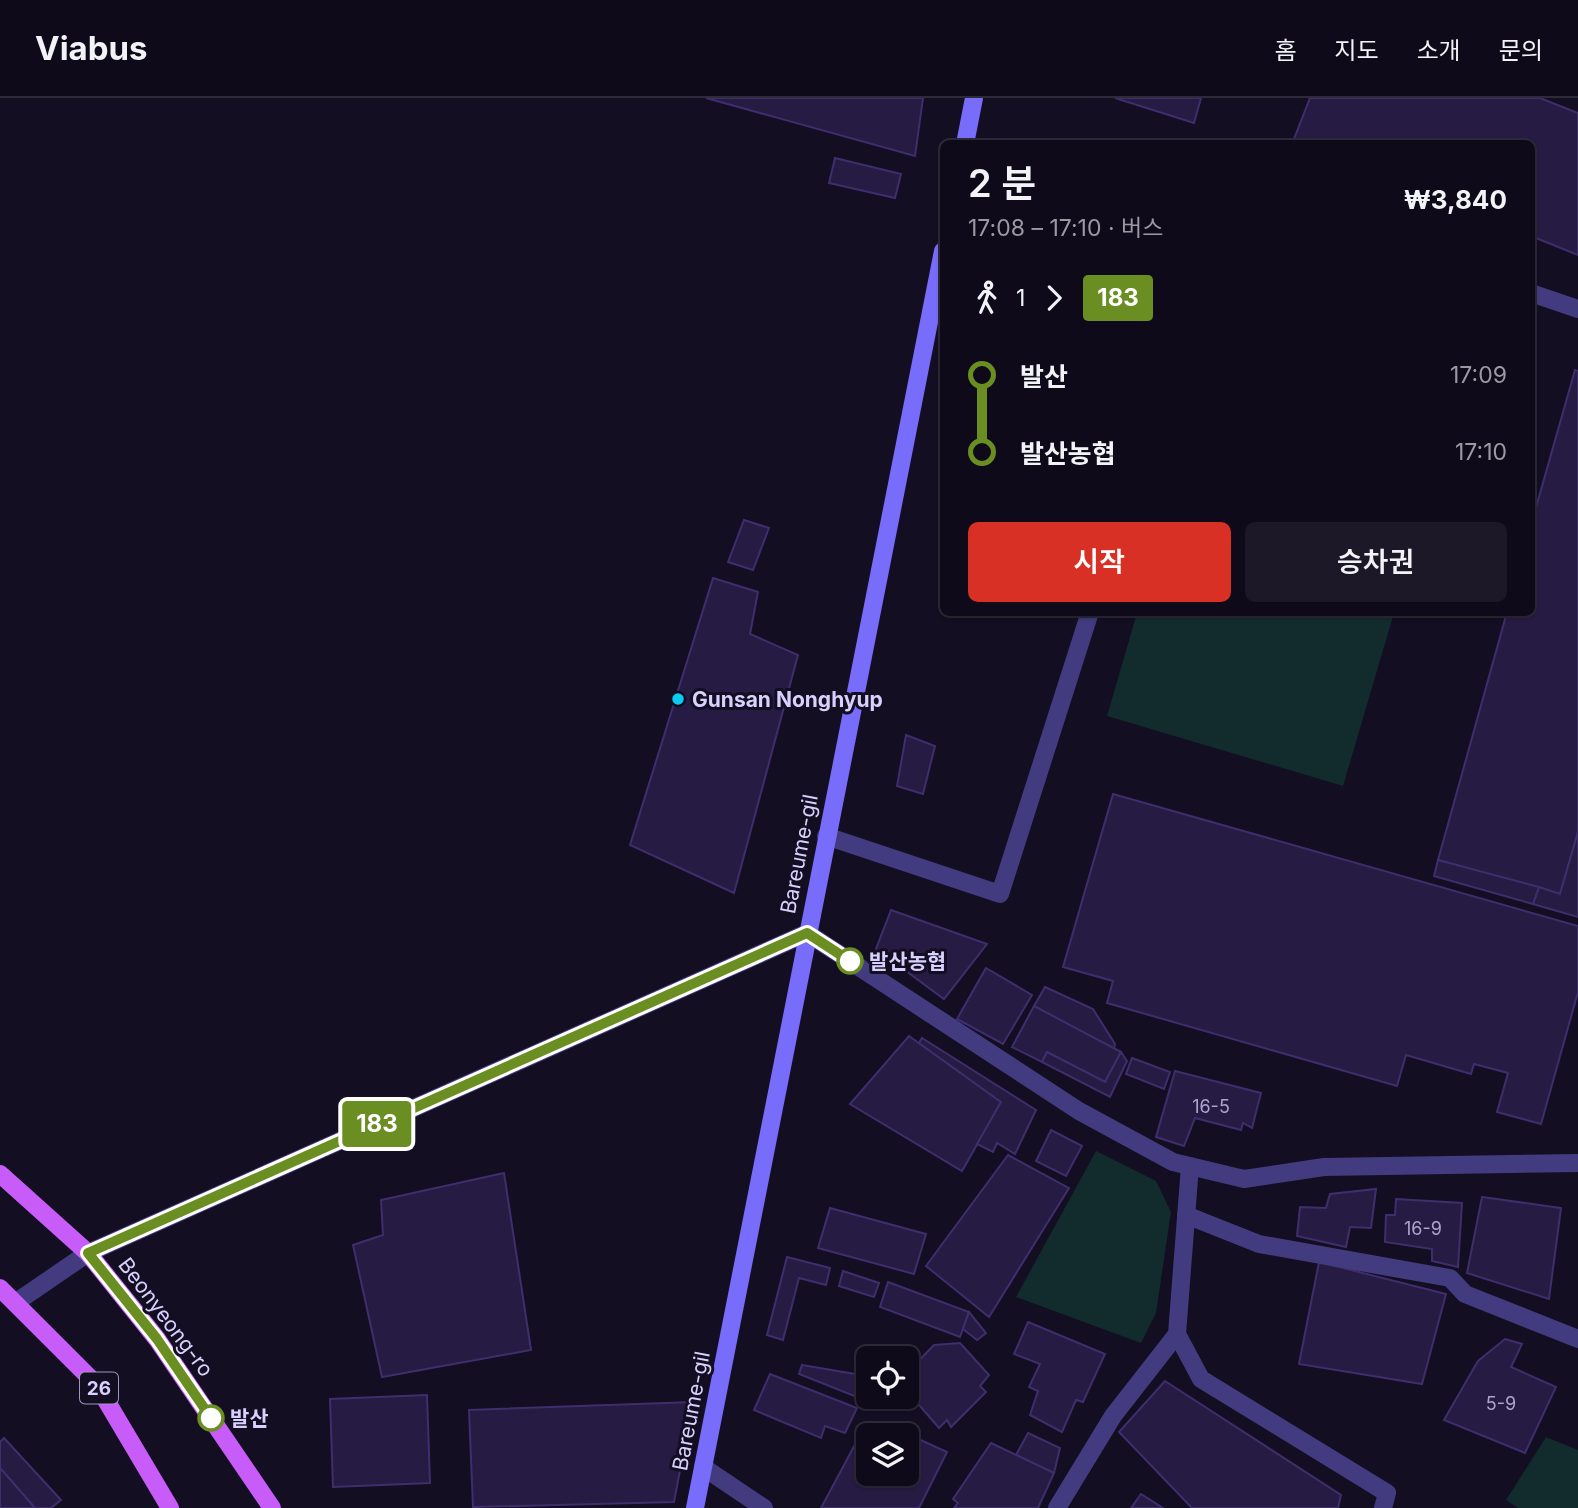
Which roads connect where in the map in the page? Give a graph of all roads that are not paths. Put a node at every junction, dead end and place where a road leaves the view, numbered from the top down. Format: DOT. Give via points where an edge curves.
graph roads {
  1 [pos="974,98"];
  2 [pos="966,140"];
  3 [pos="940,266"];
  4 [pos="1535,294"];
  5 [pos="1578,309"];
  6 [pos="1089,616"];
  7 [pos="826,836"];
  8 [pos="807,933"];
  9 [pos="1578,1163"];
  10 [pos="1190,1166"];
  11 [pos="0,1174"];
  12 [pos="1186,1215"];
  13 [pos="88,1253"];
  14 [pos="0,1288"];
  15 [pos="15,1303"];
  16 [pos="1177,1334"];
  17 [pos="1578,1339"];
  18 [pos="703,1467"];
  19 [pos="170,1508"];
  20 [pos="272,1508"];
  21 [pos="695,1508"];
  22 [pos="764,1508"];
  23 [pos="1057,1508"];
  24 [pos="1383,1508"];
  1 -- 2 [label="street"];
  3 -- 7 [label="street, Bareume-gil"];
  4 -- 5 [label="street"];
  6 -- 7 [label="street" via="1000,894"];
  7 -- 8 [label="street, Bareume-gil"];
  8 -- 10 [label="street" via="1079,1111 1173,1162"];
  8 -- 13 [label="street"];
  8 -- 18 [label="street, Bareume-gil"];
  9 -- 10 [label="street" via="1324,1167 1244,1179"];
  10 -- 12 [label="street"];
  11 -- 13 [label="main road, Beonyeong-ro"];
  12 -- 16 [label="street"];
  12 -- 17 [label="street" via="1259,1244 1450,1278 1465,1294"];
  13 -- 15 [label="street"];
  13 -- 20 [label="main road, Beonyeong-ro" via="157,1339"];
  14 -- 15 [label="main road, 26"];
  15 -- 19 [label="main road, 26" via="97,1385"];
  16 -- 23 [label="street" via="1114,1416"];
  16 -- 24 [label="street" via="1201,1379 1387,1493"];
  18 -- 21 [label="street, Bareume-gil"];
  18 -- 22 [label="street"];
}
